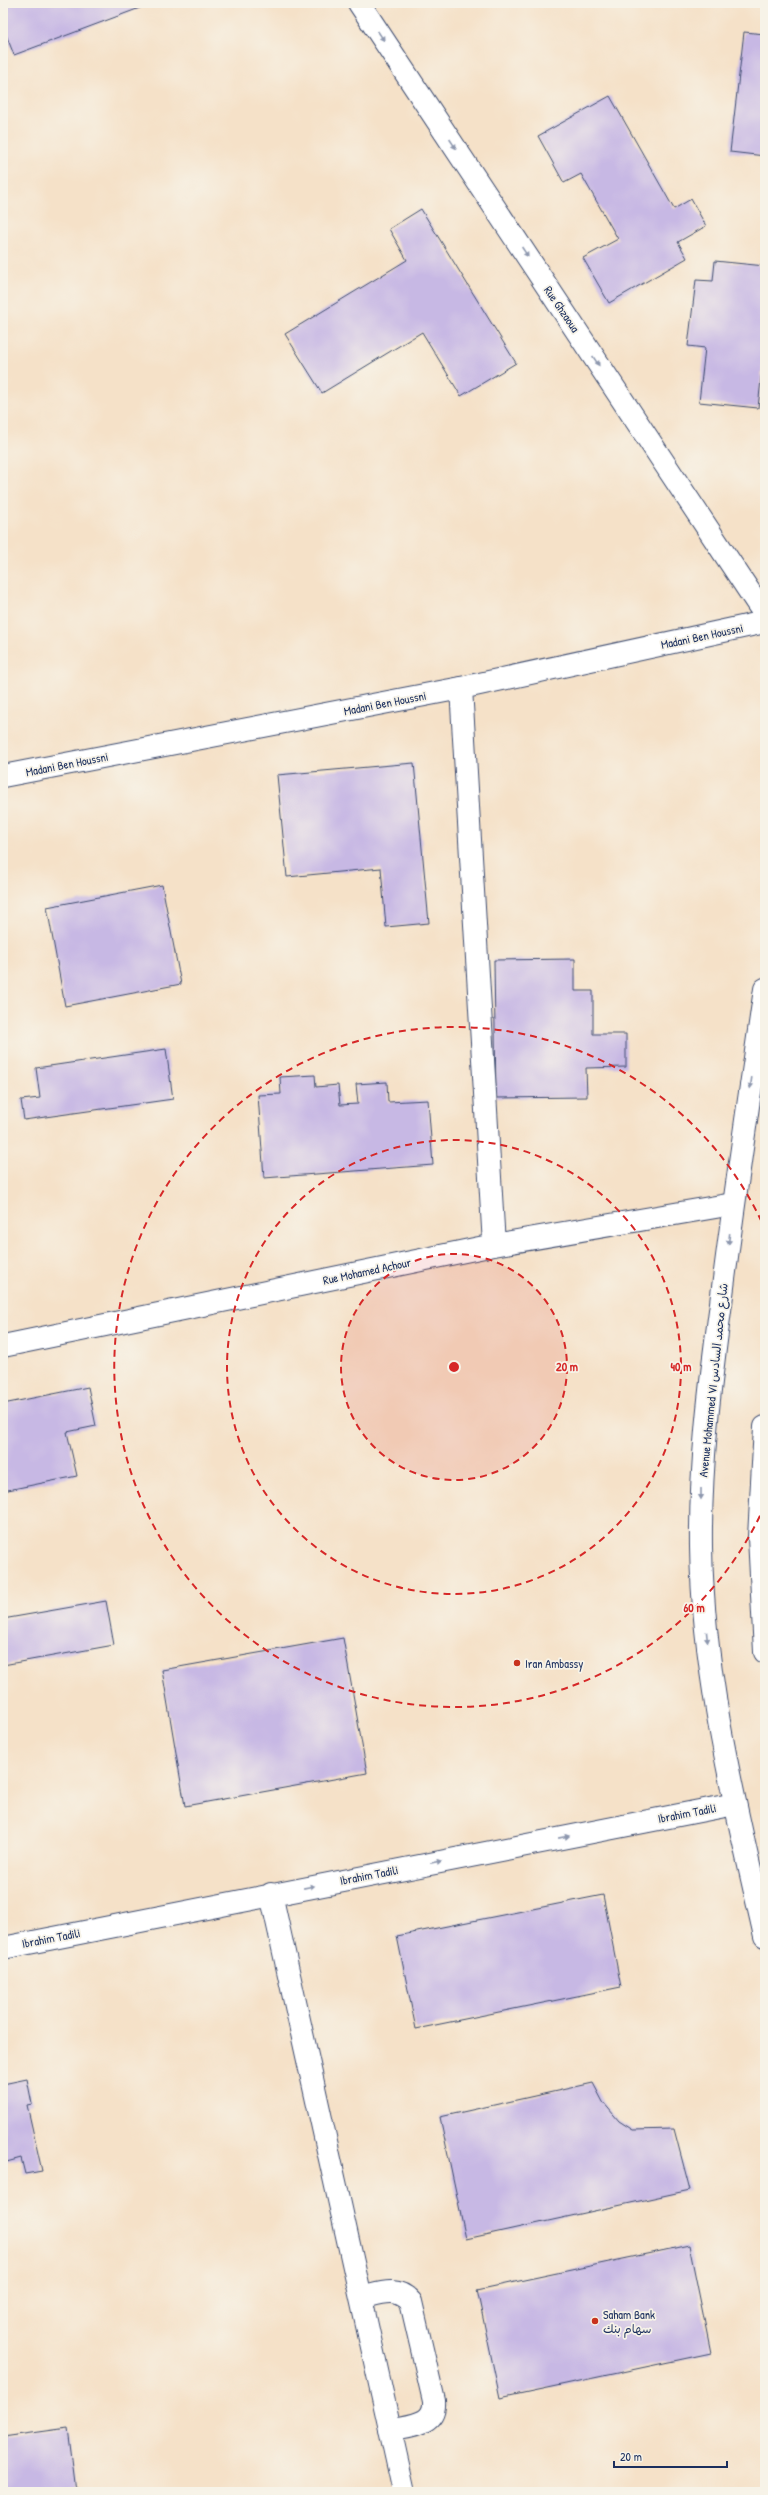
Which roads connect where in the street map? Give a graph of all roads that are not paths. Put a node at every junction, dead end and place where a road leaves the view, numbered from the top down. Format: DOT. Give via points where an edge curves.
graph roads {
  1 [pos="359,3"];
  2 [pos="765,615"];
  3 [pos="765,622"];
  4 [pos="461,688"];
  5 [pos="3,776"];
  6 [pos="765,989"];
  7 [pos="733,1204"];
  8 [pos="494,1245"];
  9 [pos="3,1346"];
  10 [pos="765,1428"];
  11 [pos="765,1652"];
  12 [pos="735,1804"];
  13 [pos="271,1894"];
  14 [pos="765,1936"];
  15 [pos="3,1948"];
  16 [pos="361,2298"];
  17 [pos="390,2430"];
  18 [pos="404,2492"];
  1 -- 2 [label="street, Rue Ghzaoua, one-way"];
  3 -- 4 [label="street, Madani Ben Houssni"];
  4 -- 5 [label="street, Madani Ben Houssni"];
  4 -- 8 [label="street"];
  6 -- 7 [label="street, Avenue Mohammed VI شارع محمد السادس, one-way"];
  7 -- 8 [label="street, Rue Mohamed Achour"];
  7 -- 12 [label="street, Avenue Mohammed VI شارع محمد السادس, one-way" via="706,1419 701,1548 710,1677"];
  8 -- 9 [label="street, Rue Mohamed Achour"];
  10 -- 11 [label="street" via="759,1537"];
  13 -- 12 [label="street, Ibrahim Tadili, one-way"];
  12 -- 14 [label="street, Avenue Mohammed VI شارع محمد السادس"];
  13 -- 15 [label="street, Ibrahim Tadili"];
  13 -- 16 [label="street"];
  16 -- 17 [label="street"];
  16 -- 17 [label="street" via="397,2291 411,2302 434,2401 435,2410 426,2421"];
  17 -- 18 [label="street"];
}
